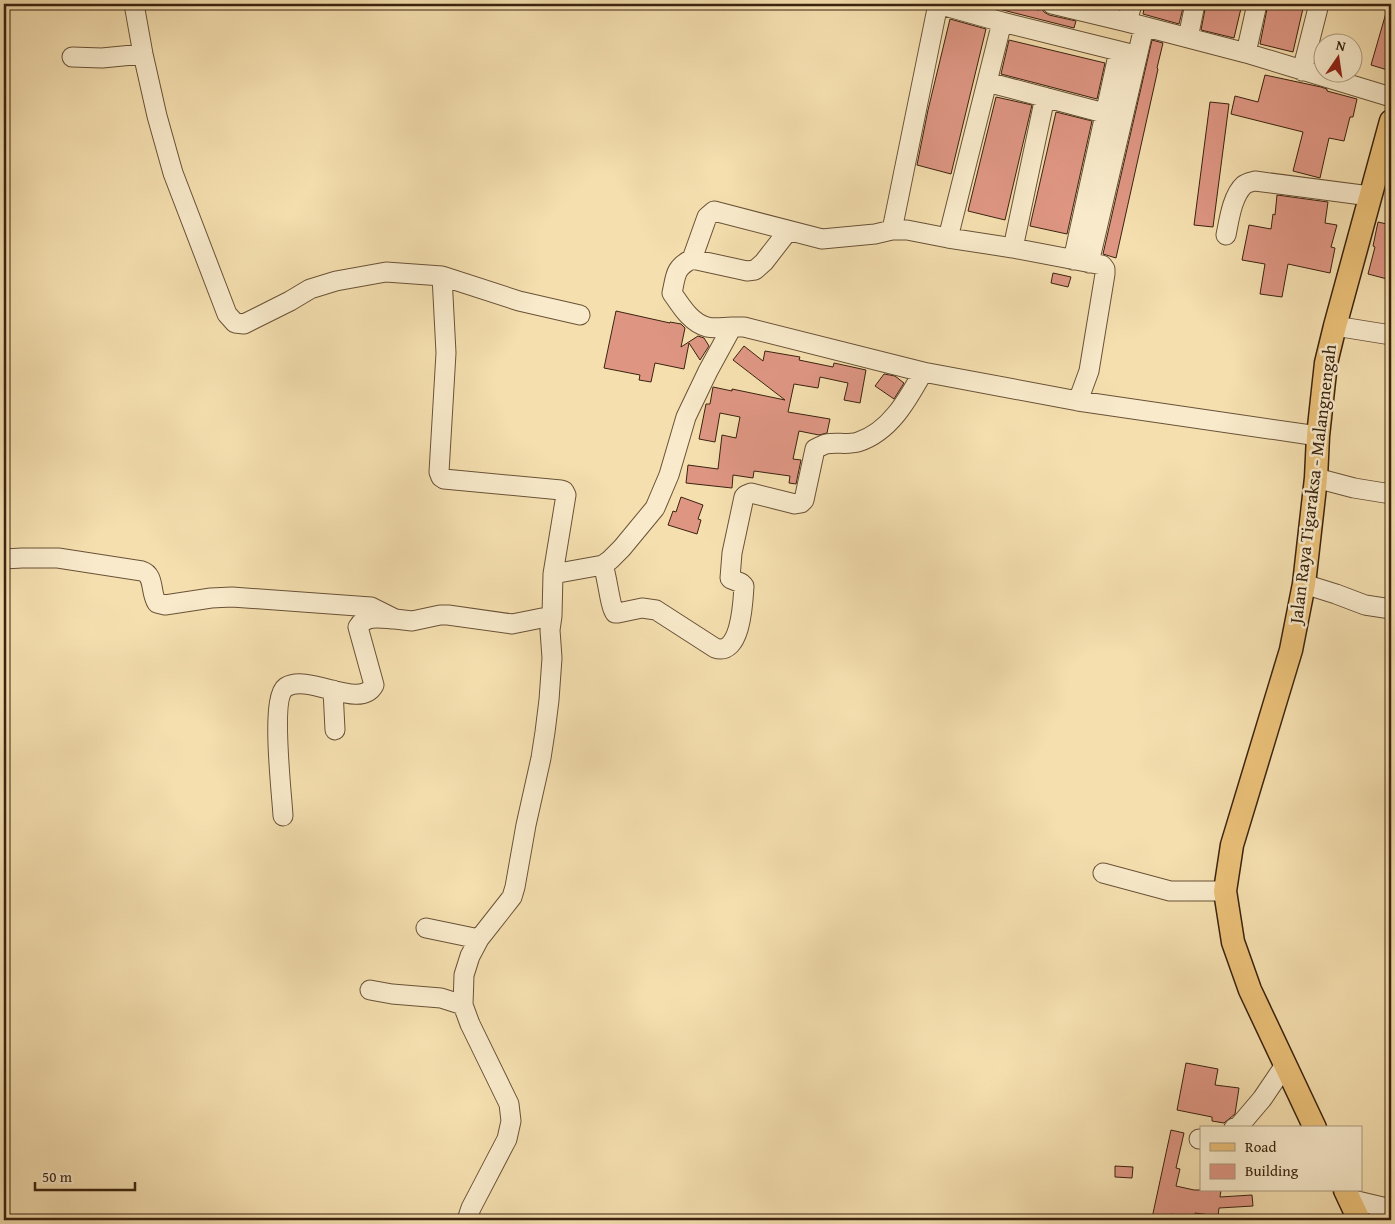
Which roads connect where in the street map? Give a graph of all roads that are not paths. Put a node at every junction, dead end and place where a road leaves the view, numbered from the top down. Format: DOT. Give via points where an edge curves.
graph roads {
  1 [pos="134,4"];
  2 [pos="938,4"];
  3 [pos="1195,4"];
  4 [pos="1256,4"];
  5 [pos="1319,4"];
  6 [pos="1062,5"];
  7 [pos="1135,17"];
  8 [pos="1002,22"];
  9 [pos="1188,38"];
  10 [pos="1128,53"];
  11 [pos="1246,53"];
  12 [pos="143,54"];
  13 [pos="72,57"];
  14 [pos="1302,71"];
  15 [pos="988,82"];
  16 [pos="1045,97"];
  17 [pos="1391,97"];
  18 [pos="1104,113"];
  19 [pos="1391,121"];
  20 [pos="1384,175"];
  21 [pos="1370,196"];
  22 [pos="892,230"];
  23 [pos="788,231"];
  24 [pos="1226,236"];
  25 [pos="948,238"];
  26 [pos="1013,248"];
  27 [pos="692,259"];
  28 [pos="1081,262"];
  29 [pos="442,276"];
  30 [pos="580,315"];
  31 [pos="1334,326"];
  32 [pos="732,327"];
  33 [pos="1391,336"];
  34 [pos="923,372"];
  35 [pos="1078,402"];
  36 [pos="1318,436"];
  37 [pos="1316,478"];
  38 [pos="1391,494"];
  39 [pos="4,560"];
  40 [pos="603,565"];
  41 [pos="553,574"];
  42 [pos="1304,584"];
  43 [pos="1391,610"];
  44 [pos="552,616"];
  45 [pos="395,619"];
  46 [pos="333,690"];
  47 [pos="335,730"];
  48 [pos="284,816"];
  49 [pos="1103,874"];
  50 [pos="1225,890"];
  51 [pos="426,928"];
  52 [pos="479,939"];
  53 [pos="370,990"];
  54 [pos="463,1005"];
  55 [pos="1285,1064"];
  56 [pos="1239,1126"];
  57 [pos="1314,1126"];
  58 [pos="1347,1195"];
  59 [pos="1391,1209"];
  60 [pos="467,1220"];
  61 [pos="1359,1220"];
  1 -- 12 [label="street"];
  2 -- 8 [label="street"];
  2 -- 22 [label="street"];
  3 -- 9 [label="street"];
  4 -- 11 [label="street"];
  5 -- 14 [label="street"];
  6 -- 7 [label="street"];
  7 -- 9 [label="street"];
  7 -- 10 [label="street"];
  8 -- 10 [label="street"];
  8 -- 15 [label="street"];
  9 -- 11 [label="street"];
  10 -- 18 [label="street"];
  10 -- 28 [label="street"];
  11 -- 14 [label="street"];
  12 -- 13 [label="street"];
  12 -- 29 [label="street" via="173,173 227,314 235,323 244,324 310,289 336,281 386,272"];
  14 -- 17 [label="street"];
  15 -- 16 [label="street"];
  15 -- 25 [label="street"];
  16 -- 18 [label="street"];
  16 -- 26 [label="street"];
  18 -- 28 [label="street"];
  19 -- 20 [label="main road, Jalan Raya Tigaraksa - Malangnengah"];
  20 -- 21 [label="main road, Jalan Raya Tigaraksa - Malangnengah"];
  21 -- 24 [label="street" via="1255,181 1244,185 1238,194"];
  21 -- 31 [label="main road, Jalan Raya Tigaraksa - Malangnengah"];
  22 -- 23 [label="street" via="822,239"];
  22 -- 25 [label="street"];
  23 -- 27 [label="street" via="755,270"];
  23 -- 27 [label="street" via="714,211 707,217"];
  25 -- 26 [label="street"];
  26 -- 28 [label="street"];
  27 -- 32 [label="street" via="678,268 672,294 694,320 707,327"];
  28 -- 35 [label="street" via="1102,265 1106,269 1089,371"];
  29 -- 30 [label="street" via="519,301"];
  29 -- 41 [label="street" via="446,352 439,472 444,479 564,491 566,495"];
  31 -- 33 [label="street"];
  31 -- 36 [label="main road, Jalan Raya Tigaraksa - Malangnengah"];
  32 -- 34 [label="street" via="744,327"];
  32 -- 40 [label="street" via="686,417 669,475 655,508 622,548"];
  34 -- 35 [label="street"];
  34 -- 40 [label="street" via="909,398 892,419 872,435 856,442 825,444 815,448 801,503 751,494 744,497 730,578 744,586 739,627 735,639 723,649 715,648 656,610 642,608 615,613"];
  35 -- 36 [label="street"];
  36 -- 37 [label="main road, Jalan Raya Tigaraksa - Malangnengah"];
  37 -- 38 [label="street"];
  37 -- 42 [label="main road, Jalan Raya Tigaraksa - Malangnengah"];
  39 -- 45 [label="street" via="58,558 142,570 149,576 155,600 165,605 232,597 371,607"];
  40 -- 41 [label="street"];
  41 -- 44 [label="street"];
  42 -- 43 [label="street" via="1365,605"];
  42 -- 50 [label="main road, Jalan Raya Tigaraksa - Malangnengah" via="1291,650 1232,845"];
  44 -- 45 [label="street" via="512,624 448,614 412,621"];
  44 -- 52 [label="street" via="552,658 545,732 515,887 512,897"];
  45 -- 46 [label="street" via="376,617 361,622 358,627 374,685 371,689 357,694"];
  46 -- 47 [label="street"];
  46 -- 48 [label="street" via="297,684 287,686 282,692 278,750"];
  49 -- 50 [label="street" via="1170,891"];
  50 -- 55 [label="main road, Jalan Raya Tigaraksa - Malangnengah" via="1233,942 1250,990"];
  51 -- 52 [label="street"];
  52 -- 54 [label="street" via="464,975"];
  53 -- 54 [label="street" via="441,998"];
  54 -- 60 [label="street" via="509,1104 511,1122 507,1139"];
  55 -- 56 [label="street"];
  55 -- 57 [label="main road, Jalan Raya Tigaraksa - Malangnengah"];
  58 -- 59 [label="street"];
  58 -- 61 [label="main road"];
}
